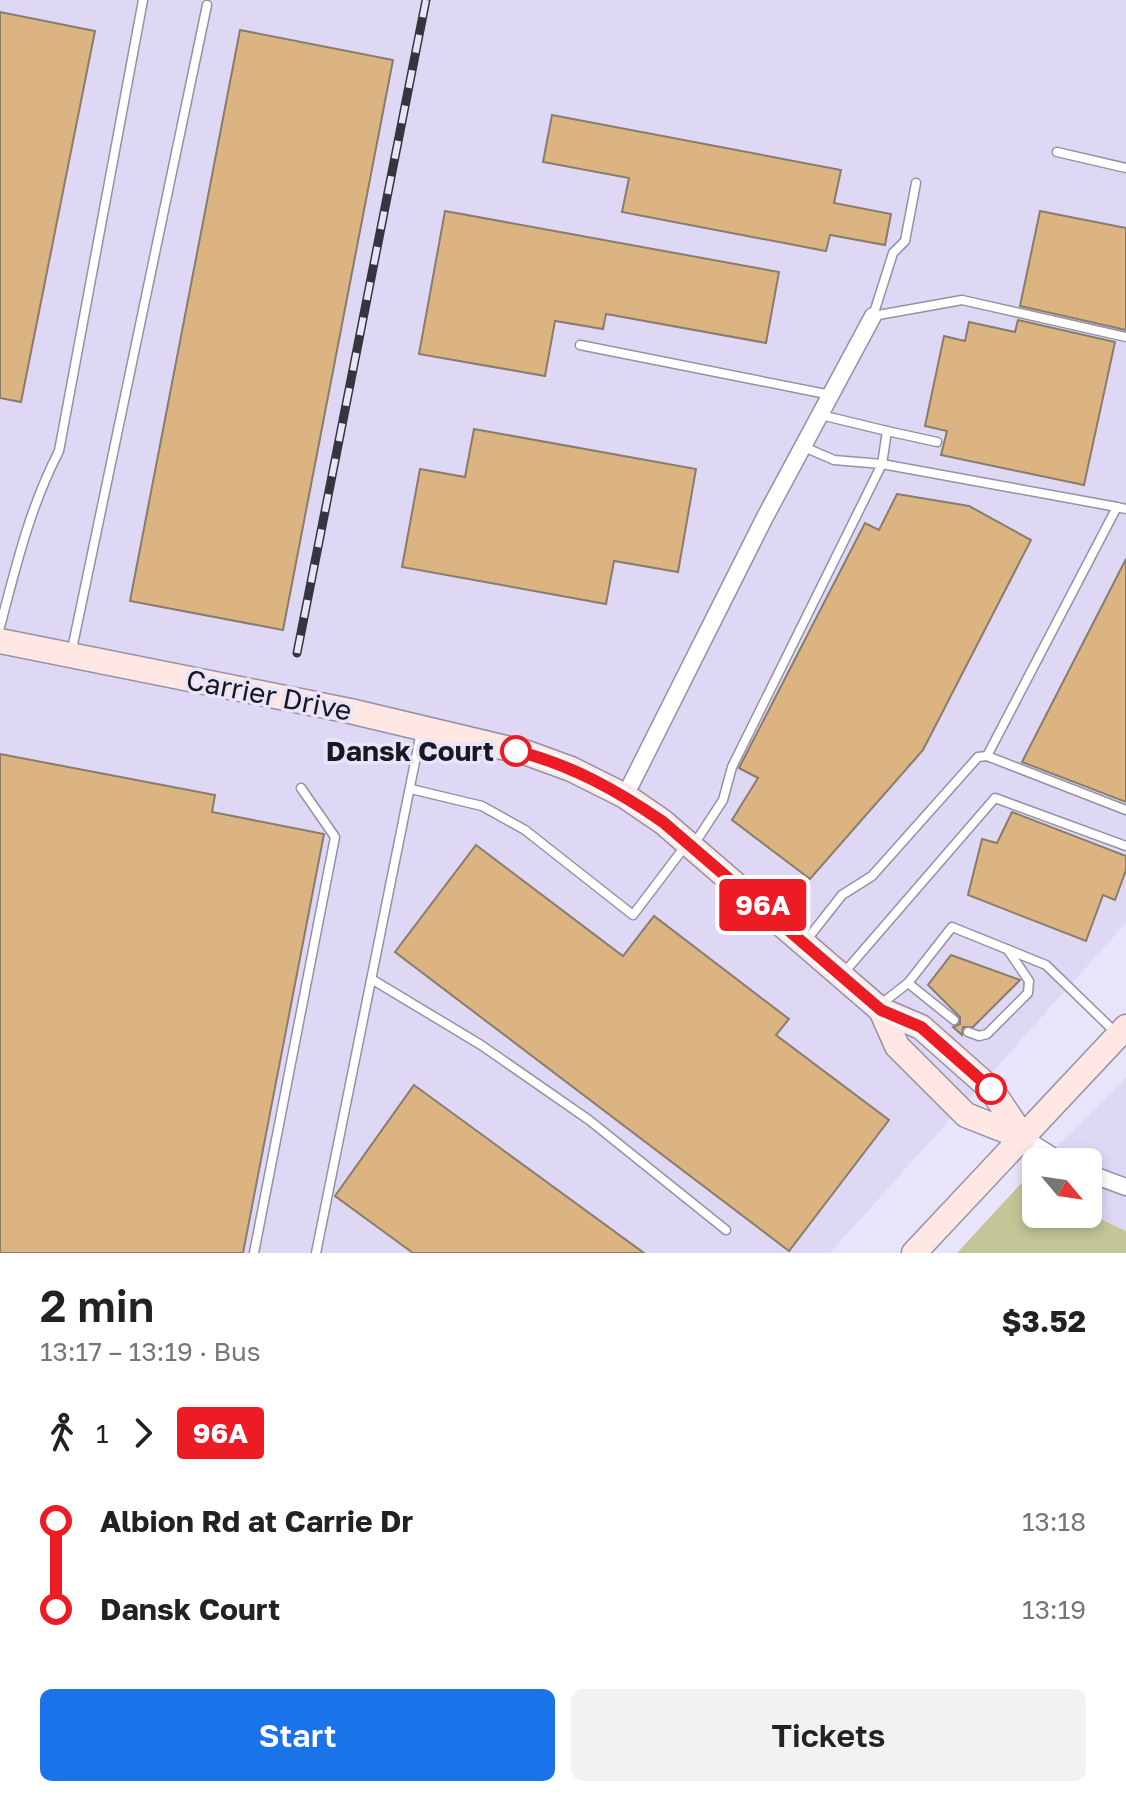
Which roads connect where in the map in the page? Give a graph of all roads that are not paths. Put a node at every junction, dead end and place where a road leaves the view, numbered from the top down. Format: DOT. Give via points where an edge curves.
graph roads {
  1 [pos="143,0"];
  2 [pos="207,5"];
  3 [pos="1057,152"];
  4 [pos="1126,168"];
  5 [pos="916,183"];
  6 [pos="873,316"];
  7 [pos="1126,337"];
  8 [pos="580,345"];
  9 [pos="831,395"];
  10 [pos="821,415"];
  11 [pos="887,431"];
  12 [pos="937,442"];
  13 [pos="804,447"];
  14 [pos="882,464"];
  15 [pos="1122,508"];
  16 [pos="0,627"];
  17 [pos="0,641"];
  18 [pos="70,655"];
  19 [pos="422,728"];
  20 [pos="987,756"];
  21 [pos="301,788"];
  22 [pos="411,789"];
  23 [pos="625,796"];
  24 [pos="1126,810"];
  25 [pos="690,844"];
  26 [pos="1126,846"];
  27 [pos="805,943"];
  28 [pos="1007,949"];
  29 [pos="841,975"];
  30 [pos="373,980"];
  31 [pos="908,983"];
  32 [pos="879,1008"];
  33 [pos="954,1020"];
  34 [pos="1122,1031"];
  35 [pos="968,1032"];
  36 [pos="1024,1138"];
  37 [pos="1040,1148"];
  38 [pos="1102,1178"];
  39 [pos="1126,1187"];
  40 [pos="726,1230"];
  41 [pos="254,1253"];
  42 [pos="316,1253"];
  43 [pos="914,1253"];
  1 -- 16 [label="lane" via="59,451 25,530"];
  2 -- 18 [label="lane"];
  3 -- 4 [label="lane"];
  5 -- 6 [label="lane" via="905,241 893,253"];
  6 -- 7 [label="lane" via="962,300"];
  6 -- 9 [label="street"];
  8 -- 9 [label="lane"];
  9 -- 10 [label="street"];
  10 -- 11 [label="lane"];
  10 -- 13 [label="street"];
  11 -- 12 [label="lane"];
  11 -- 14 [label="lane"];
  13 -- 14 [label="lane" via="834,460"];
  13 -- 23 [label="street"];
  14 -- 15 [label="lane"];
  14 -- 25 [label="lane" via="732,767 723,800"];
  15 -- 20 [label="lane"];
  17 -- 18 [label="street, Carrier Drive"];
  18 -- 19 [label="street, Carrier Drive"];
  19 -- 22 [label="lane"];
  19 -- 23 [label="street, Carrier Drive" via="527,753"];
  20 -- 24 [label="lane"];
  20 -- 27 [label="lane" via="978,757 872,876 842,895"];
  21 -- 41 [label="lane" via="335,837"];
  22 -- 25 [label="lane" via="482,806 525,830 633,915"];
  22 -- 30 [label="lane"];
  23 -- 25 [label="street, Carrier Drive"];
  25 -- 27 [label="street, Carrier Drive"];
  26 -- 29 [label="lane" via="995,798"];
  27 -- 29 [label="street, Carrier Drive"];
  28 -- 31 [label="lane" via="952,927"];
  28 -- 34 [label="lane" via="1046,965"];
  28 -- 35 [label="lane" via="1029,981 1028,993 987,1034"];
  29 -- 32 [label="street, Carrier Drive"];
  30 -- 40 [label="lane" via="481,1045 589,1120"];
  30 -- 42 [label="lane"];
  31 -- 32 [label="lane"];
  31 -- 33 [label="lane"];
  32 -- 36 [label="street, Carrier Drive" via="921,1027 991,1089"];
  32 -- 36 [label="street, Carrier Drive" via="897,1046 966,1115"];
  34 -- 36 [label="street"];
  36 -- 37 [label="street, Carrier Drive"];
  36 -- 43 [label="street"];
  38 -- 39 [label="street"];
}
